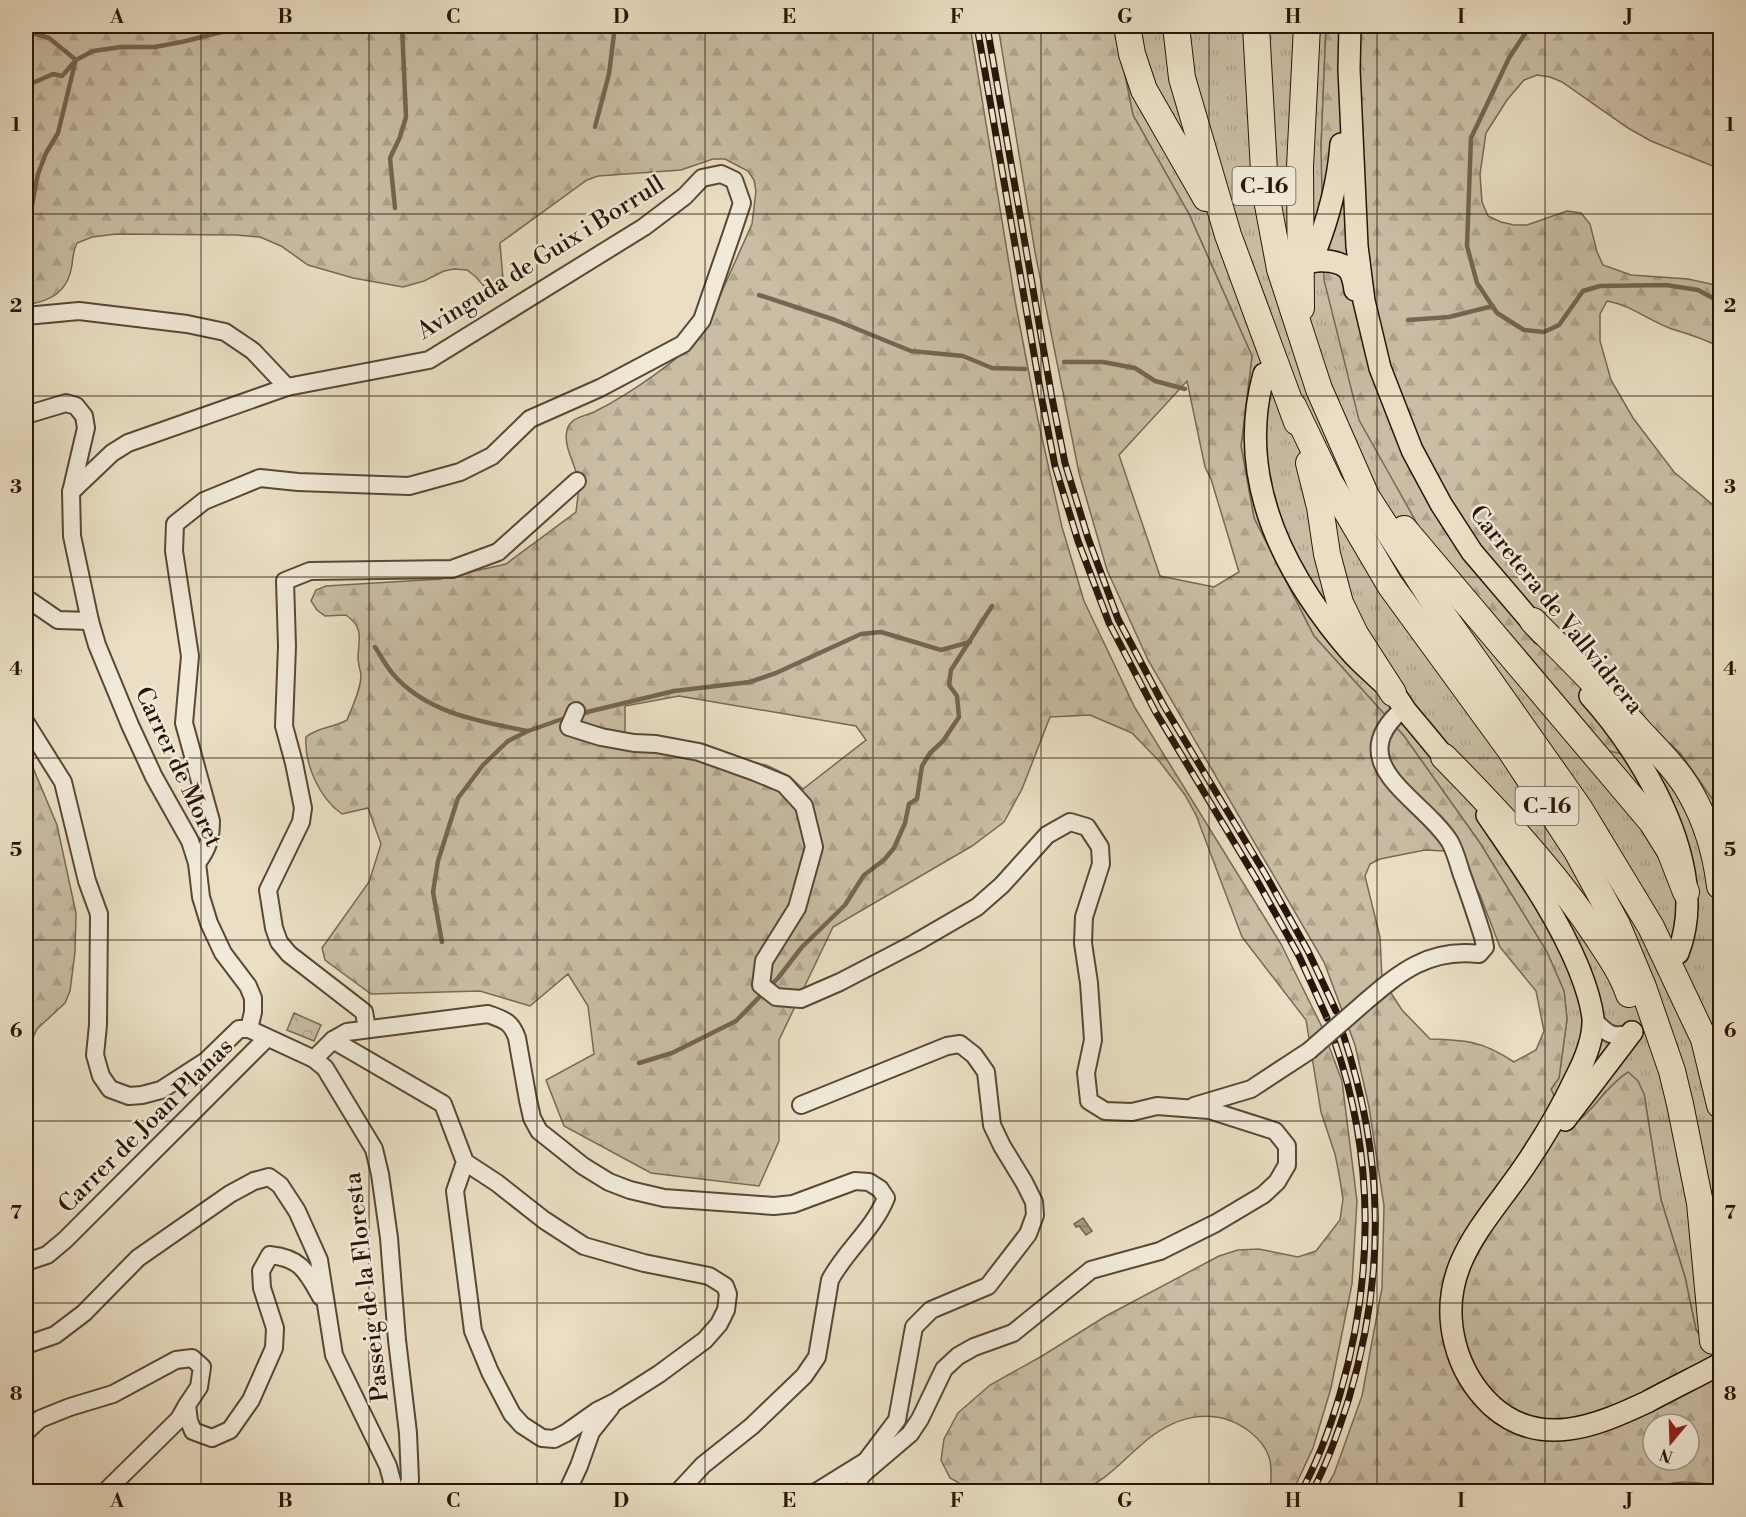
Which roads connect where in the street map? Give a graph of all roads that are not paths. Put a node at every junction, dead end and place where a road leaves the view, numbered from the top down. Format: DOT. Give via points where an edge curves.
graph roads {
  1 [pos="1127,26"];
  2 [pos="1176,26"];
  3 [pos="1256,26"];
  4 [pos="1307,26"];
  5 [pos="1350,26"];
  6 [pos="1349,69"];
  7 [pos="1228,235"];
  8 [pos="26,316"];
  9 [pos="1371,332"];
  10 [pos="1302,342"];
  11 [pos="1264,374"];
  12 [pos="287,387"];
  13 [pos="1319,389"];
  14 [pos="1293,406"];
  15 [pos="26,415"];
  16 [pos="577,481"];
  17 [pos="71,492"];
  18 [pos="26,598"];
  19 [pos="90,621"];
  20 [pos="1533,621"];
  21 [pos="1399,701"];
  22 [pos="576,711"];
  23 [pos="26,723"];
  24 [pos="1444,757"];
  25 [pos="197,863"];
  26 [pos="1720,886"];
  27 [pos="1686,892"];
  28 [pos="1678,953"];
  29 [pos="1593,1019"];
  30 [pos="249,1029"];
  31 [pos="367,1029"];
  32 [pos="1632,1032"];
  33 [pos="267,1038"];
  34 [pos="333,1040"];
  35 [pos="314,1059"];
  36 [pos="801,1105"];
  37 [pos="1720,1105"];
  38 [pos="1190,1108"];
  39 [pos="465,1162"];
  40 [pos="1525,1166"];
  41 [pos="1704,1248"];
  42 [pos="26,1262"];
  43 [pos="327,1309"];
  44 [pos="26,1345"];
  45 [pos="1717,1352"];
  46 [pos="615,1402"];
  47 [pos="187,1405"];
  48 [pos="26,1432"];
  49 [pos="865,1467"];
  50 [pos="105,1491"];
  51 [pos="395,1491"];
  52 [pos="406,1491"];
  53 [pos="567,1491"];
  54 [pos="678,1491"];
  55 [pos="816,1491"];
  56 [pos="850,1491"];
  1 -- 7 [label="highway, C-16" via="1144,90"];
  2 -- 7 [label="highway, C-16" via="1182,78"];
  3 -- 10 [label="highway, C-16" via="1265,189 1281,269"];
  4 -- 10 [label="highway, C-16" via="1300,167"];
  5 -- 6 [label="main road"];
  6 -- 9 [label="main road, Carretera de Vallvidrera" via="1359,270"];
  6 -- 9 [label="main road" via="1338,175 1311,262 1333,262 1348,269"];
  7 -- 14 [label="highway, C-16"];
  8 -- 12 [label="street" via="79,311 225,332 253,351"];
  9 -- 20 [label="main road, Carretera de Vallvidrera" via="1398,419 1441,504 1472,552"];
  10 -- 13 [label="highway, C-16"];
  11 -- 21 [label="main road" via="1257,409 1256,445 1270,522 1294,575 1316,608 1351,652"];
  12 -- 17 [label="street, Avinguda de Guix i Borrull" via="128,443"];
  12 -- 25 [label="street, Avinguda de Guix i Borrull" via="429,360 644,227 702,178 721,174 734,180 742,202 702,320 683,344 530,419 492,456 460,472 409,486 260,478 204,501 175,524 174,551 190,656 184,723 211,821 211,837"];
  13 -- 27 [label="highway" via="1395,518 1652,822 1670,851"];
  13 -- 37 [label="highway, C-16" via="1366,495 1440,611 1579,808 1651,927 1704,1040"];
  14 -- 21 [label="highway" via="1320,507 1338,597 1355,634"];
  14 -- 41 [label="highway, C-16" via="1353,525 1390,585 1509,747 1577,851 1617,925 1672,1071 1698,1193"];
  15 -- 17 [label="street, Carrer de Moret" via="66,403 76,406 84,416 86,428"];
  16 -- 31 [label="street" via="498,552 452,569 310,571 285,581 284,726 303,808 301,822 268,890 274,928 289,954 364,1012"];
  17 -- 19 [label="street, Carrer de Moret" via="72,536"];
  18 -- 19 [label="street" via="58,620"];
  19 -- 25 [label="street, Carrer de Moret" via="130,725 190,841"];
  20 -- 26 [label="highway" via="1646,738 1690,792 1713,850"];
  20 -- 27 [label="main road, Carretera de Vallvidrera" via="1638,759 1675,837"];
  21 -- 24 [label="main road"];
  21 -- 38 [label="street, bridge" via="1381,736 1383,770 1439,827 1451,845 1485,947 1479,954 1460,952 1432,957 1398,974 1309,1051 1251,1089"];
  22 -- 38 [label="street" via="569,727 601,737 699,752 784,784 804,806 814,847 797,908 764,961 761,985 776,997 801,999 915,943 977,907 1047,835 1070,822 1087,828 1100,847 1101,864 1084,917 1092,1040 1086,1073 1089,1101 1105,1111 1132,1112 1157,1106"];
  23 -- 30 [label="street" via="63,782 99,914 95,1055 110,1089 129,1096 161,1090 206,1061 240,1029"];
  24 -- 29 [label="main road" via="1476,798 1560,926 1582,979"];
  24 -- 41 [label="highway" via="1517,833 1583,915 1627,988 1660,1080"];
  25 -- 30 [label="street, Carrer de Moret" via="209,923 223,953 253,998"];
  27 -- 28 [label="main road, Carretera de Vallvidrera" via="1684,939"];
  29 -- 32 [label="street" via="1614,1036"];
  29 -- 40 [label="main road" via="1580,1069"];
  30 -- 33 [label="street"];
  31 -- 34 [label="street" via="347,1032"];
  31 -- 54 [label="street" via="488,1014 504,1020 513,1027 517,1038 532,1118 539,1131 583,1166 630,1190 664,1198 774,1206 793,1204 855,1181 869,1182 880,1189 886,1198 882,1209 830,1280 817,1356 804,1376"];
  32 -- 40 [label="main road" via="1560,1127"];
  33 -- 35 [label="street"];
  33 -- 42 [label="street, Carrer de Joan Planas" via="65,1240 46,1255"];
  34 -- 35 [label="street"];
  34 -- 39 [label="street" via="443,1104"];
  35 -- 52 [label="street, Passeig de la Floresta" via="325,1068 374,1149 380,1174 408,1434 410,1480"];
  36 -- 49 [label="street" via="960,1044 986,1072 992,1125 1034,1202 1035,1215 1028,1234 988,1286 931,1310 914,1327 897,1420"];
  38 -- 49 [label="street" via="1209,1110 1275,1131 1287,1146 1287,1165 1277,1182 1235,1212 1160,1251 1091,1270 1013,1333 958,1356 944,1369 910,1434"];
  39 -- 46 [label="street" via="455,1191 473,1331 512,1414 542,1438 554,1439"];
  39 -- 46 [label="street" via="584,1246 709,1276 725,1286 726,1310 705,1340"];
  40 -- 45 [label="main road" via="1474,1235 1452,1289 1450,1318 1456,1347 1468,1376 1486,1400 1527,1426 1578,1429 1625,1412"];
  41 -- 45 [label="highway, C-16"];
  43 -- 44 [label="street" via="319,1260 280,1185 269,1177 230,1194 138,1258 84,1313 55,1335"];
  43 -- 47 [label="street" via="306,1270 288,1257 270,1255 261,1271 262,1288 275,1328 274,1348 251,1400 230,1430 212,1438 193,1431"];
  43 -- 51 [label="street" via="334,1355 388,1466"];
  46 -- 53 [label="street" via="591,1432"];
  47 -- 48 [label="street" via="199,1387 202,1367 192,1358 176,1360 113,1394 40,1419"];
  47 -- 50 [label="street" via="179,1419"];
  49 -- 55 [label="street"];
  49 -- 56 [label="street"];
}
